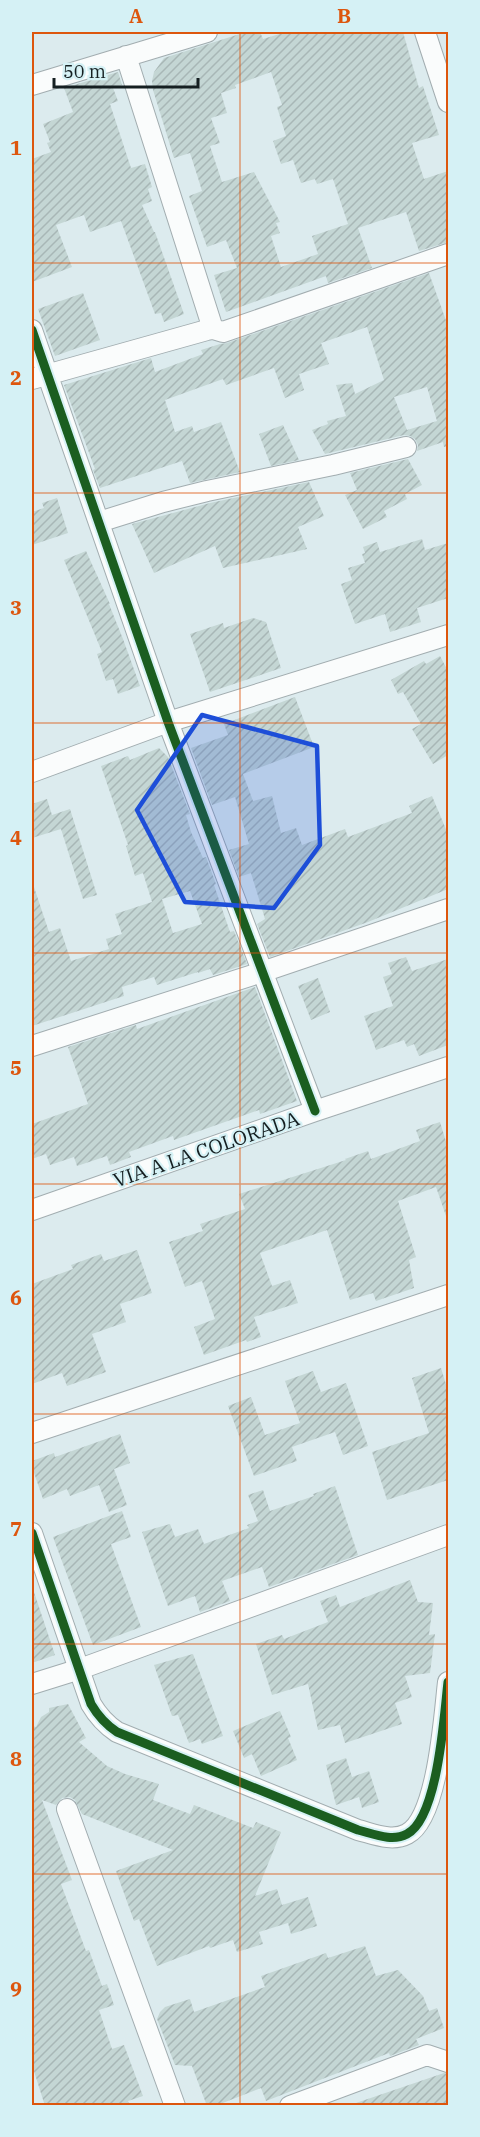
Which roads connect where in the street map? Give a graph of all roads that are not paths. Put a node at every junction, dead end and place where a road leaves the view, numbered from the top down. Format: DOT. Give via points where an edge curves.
graph roads {
  1 [pos="207,32"];
  2 [pos="425,32"];
  3 [pos="126,56"];
  4 [pos="32,85"];
  5 [pos="448,102"];
  6 [pos="448,254"];
  7 [pos="213,329"];
  8 [pos="32,330"];
  9 [pos="40,376"];
  10 [pos="406,447"];
  11 [pos="99,522"];
  12 [pos="448,635"];
  13 [pos="168,722"];
  14 [pos="32,772"];
  15 [pos="448,909"];
  16 [pos="262,972"];
  17 [pos="32,1046"];
  18 [pos="448,1067"];
  19 [pos="315,1111"];
  20 [pos="32,1210"];
  21 [pos="448,1295"];
  22 [pos="32,1433"];
  23 [pos="32,1533"];
  24 [pos="448,1535"];
  25 [pos="81,1669"];
  26 [pos="448,1682"];
  27 [pos="32,1684"];
  28 [pos="67,1809"];
  29 [pos="448,2061"];
  30 [pos="175,2106"];
  31 [pos="290,2106"];
  1 -- 3 [label="street"];
  2 -- 5 [label="street"];
  3 -- 4 [label="street"];
  3 -- 7 [label="street"];
  6 -- 7 [label="street" via="223,332"];
  7 -- 9 [label="street"];
  8 -- 9 [label="street"];
  9 -- 11 [label="street"];
  10 -- 11 [label="street" via="163,501"];
  11 -- 13 [label="street"];
  12 -- 13 [label="street"];
  13 -- 14 [label="street"];
  13 -- 16 [label="street"];
  15 -- 16 [label="street"];
  16 -- 17 [label="street"];
  16 -- 19 [label="street"];
  18 -- 19 [label="street, VIA A LA COLORADA"];
  19 -- 20 [label="street, VIA A LA COLORADA"];
  21 -- 22 [label="street"];
  23 -- 25 [label="street"];
  24 -- 25 [label="street"];
  25 -- 26 [label="street" via="91,1704 117,1732 358,1830 394,1838 414,1830 430,1799"];
  25 -- 27 [label="street"];
  28 -- 30 [label="street"];
  29 -- 31 [label="street" via="427,2055"];
}
